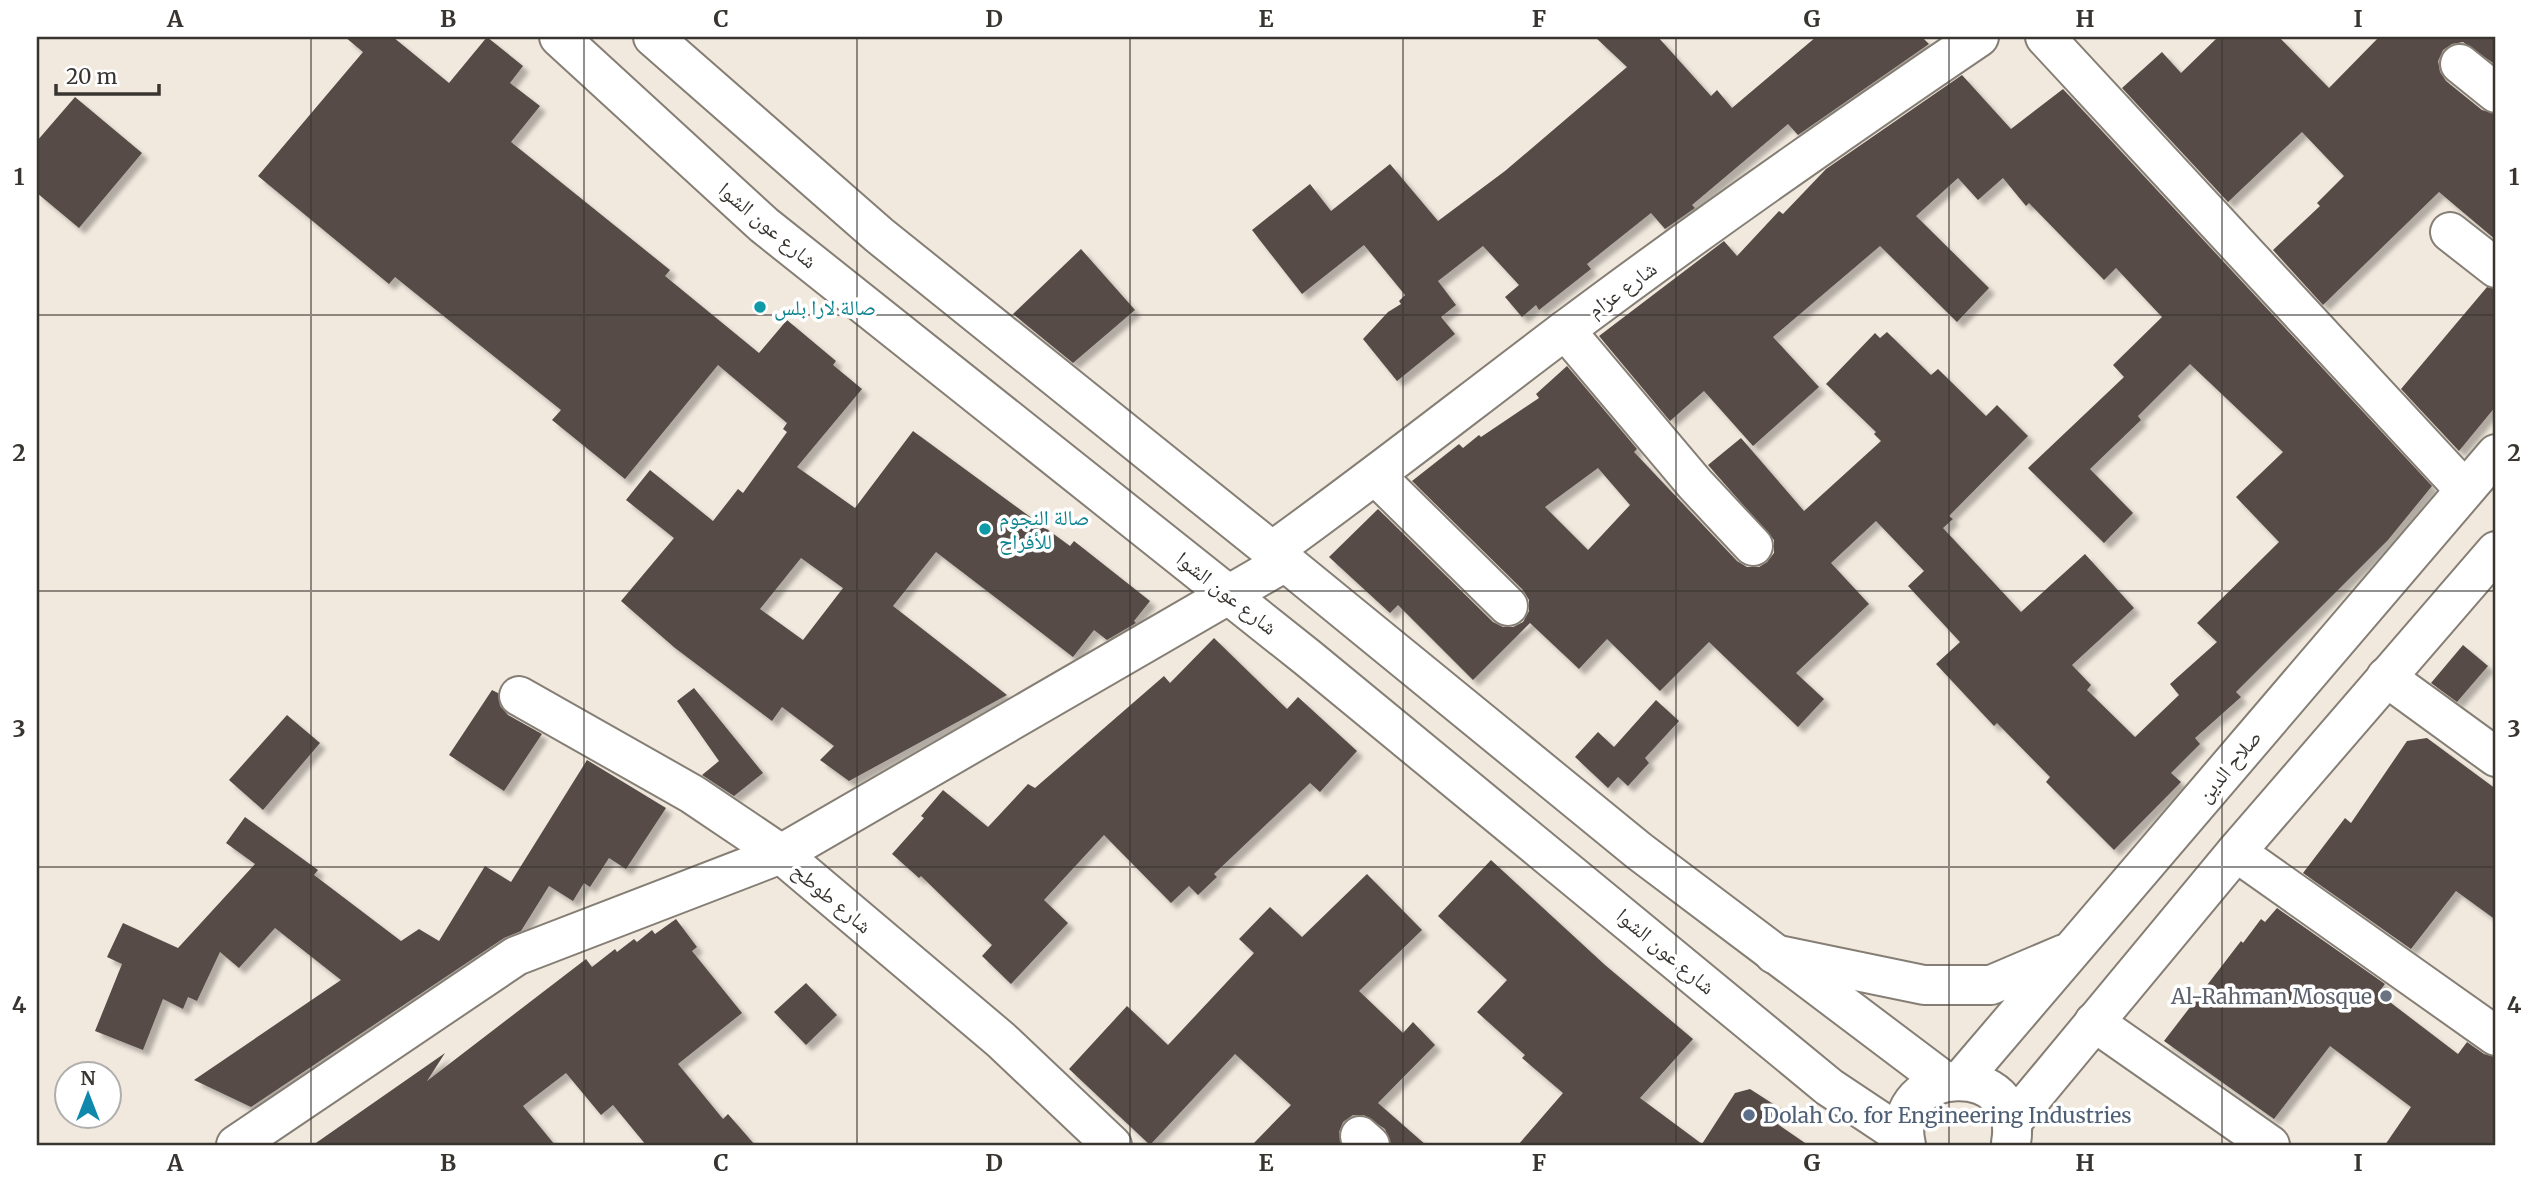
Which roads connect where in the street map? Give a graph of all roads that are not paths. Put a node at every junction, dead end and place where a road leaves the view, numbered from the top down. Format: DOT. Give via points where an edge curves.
graph roads {
  1 [pos="559,37"];
  2 [pos="653,37"];
  3 [pos="1979,37"];
  4 [pos="2045,37"];
  5 [pos="2460,64"];
  6 [pos="2496,93"];
  7 [pos="2451,232"];
  8 [pos="2496,268"];
  9 [pos="1565,330"];
  10 [pos="2496,454"];
  11 [pos="1376,476"];
  12 [pos="2464,489"];
  13 [pos="1753,546"];
  14 [pos="2496,551"];
  15 [pos="1279,557"];
  16 [pos="1228,594"];
  17 [pos="1508,606"];
  18 [pos="2386,677"];
  19 [pos="519,696"];
  20 [pos="2496,757"];
  21 [pos="2236,852"];
  22 [pos="781,854"];
  23 [pos="2073,951"];
  24 [pos="1774,954"];
  25 [pos="2094,1023"];
  26 [pos="2496,1036"];
  27 [pos="1953,1080"];
  28 [pos="2011,1134"];
  29 [pos="1905,1141"];
  30 [pos="236,1145"];
  31 [pos="1112,1145"];
  32 [pos="2270,1145"];
  1 -- 16 [label="main road, شارع عون الشوا" via="764,225"];
  2 -- 15 [label="main road" via="879,235"];
  3 -- 9 [label="main road, شارع عزام" via="1810,151"];
  4 -- 12 [label="main road"];
  5 -- 6 [label="main road"];
  7 -- 8 [label="main road"];
  9 -- 11 [label="main road, شارع عزام"];
  9 -- 13 [label="main road"];
  10 -- 12 [label="main road, صلاح الدين"];
  11 -- 15 [label="main road, شارع عزام"];
  11 -- 17 [label="main road"];
  12 -- 23 [label="main road, صلاح الدين"];
  14 -- 18 [label="main road"];
  15 -- 16 [label="main road, شارع عزام"];
  15 -- 24 [label="main road" via="1639,851"];
  16 -- 22 [label="main road, شارع عزام"];
  16 -- 29 [label="main road, شارع عون الشوا" via="1829,1087"];
  18 -- 20 [label="main road"];
  18 -- 21 [label="main road"];
  19 -- 22 [label="main road, شارع طوطح" via="692,794"];
  21 -- 25 [label="main road"];
  21 -- 26 [label="main road"];
  22 -- 30 [label="main road, شارع عزام" via="516,956"];
  22 -- 31 [label="main road, شارع طوطح" via="1001,1040"];
  23 -- 24 [label="main road" via="1991,985 1924,985"];
  23 -- 27 [label="main road, صلاح الدين"];
  24 -- 27 [label="main road"];
  25 -- 28 [label="main road"];
  25 -- 32 [label="main road"];
  27 -- 28 [label="main road" via="1980,1084 1995,1093 2006,1106"];
  27 -- 29 [label="main road, صلاح الدين" via="1927,1089 1914,1102 1906,1119"];
}
